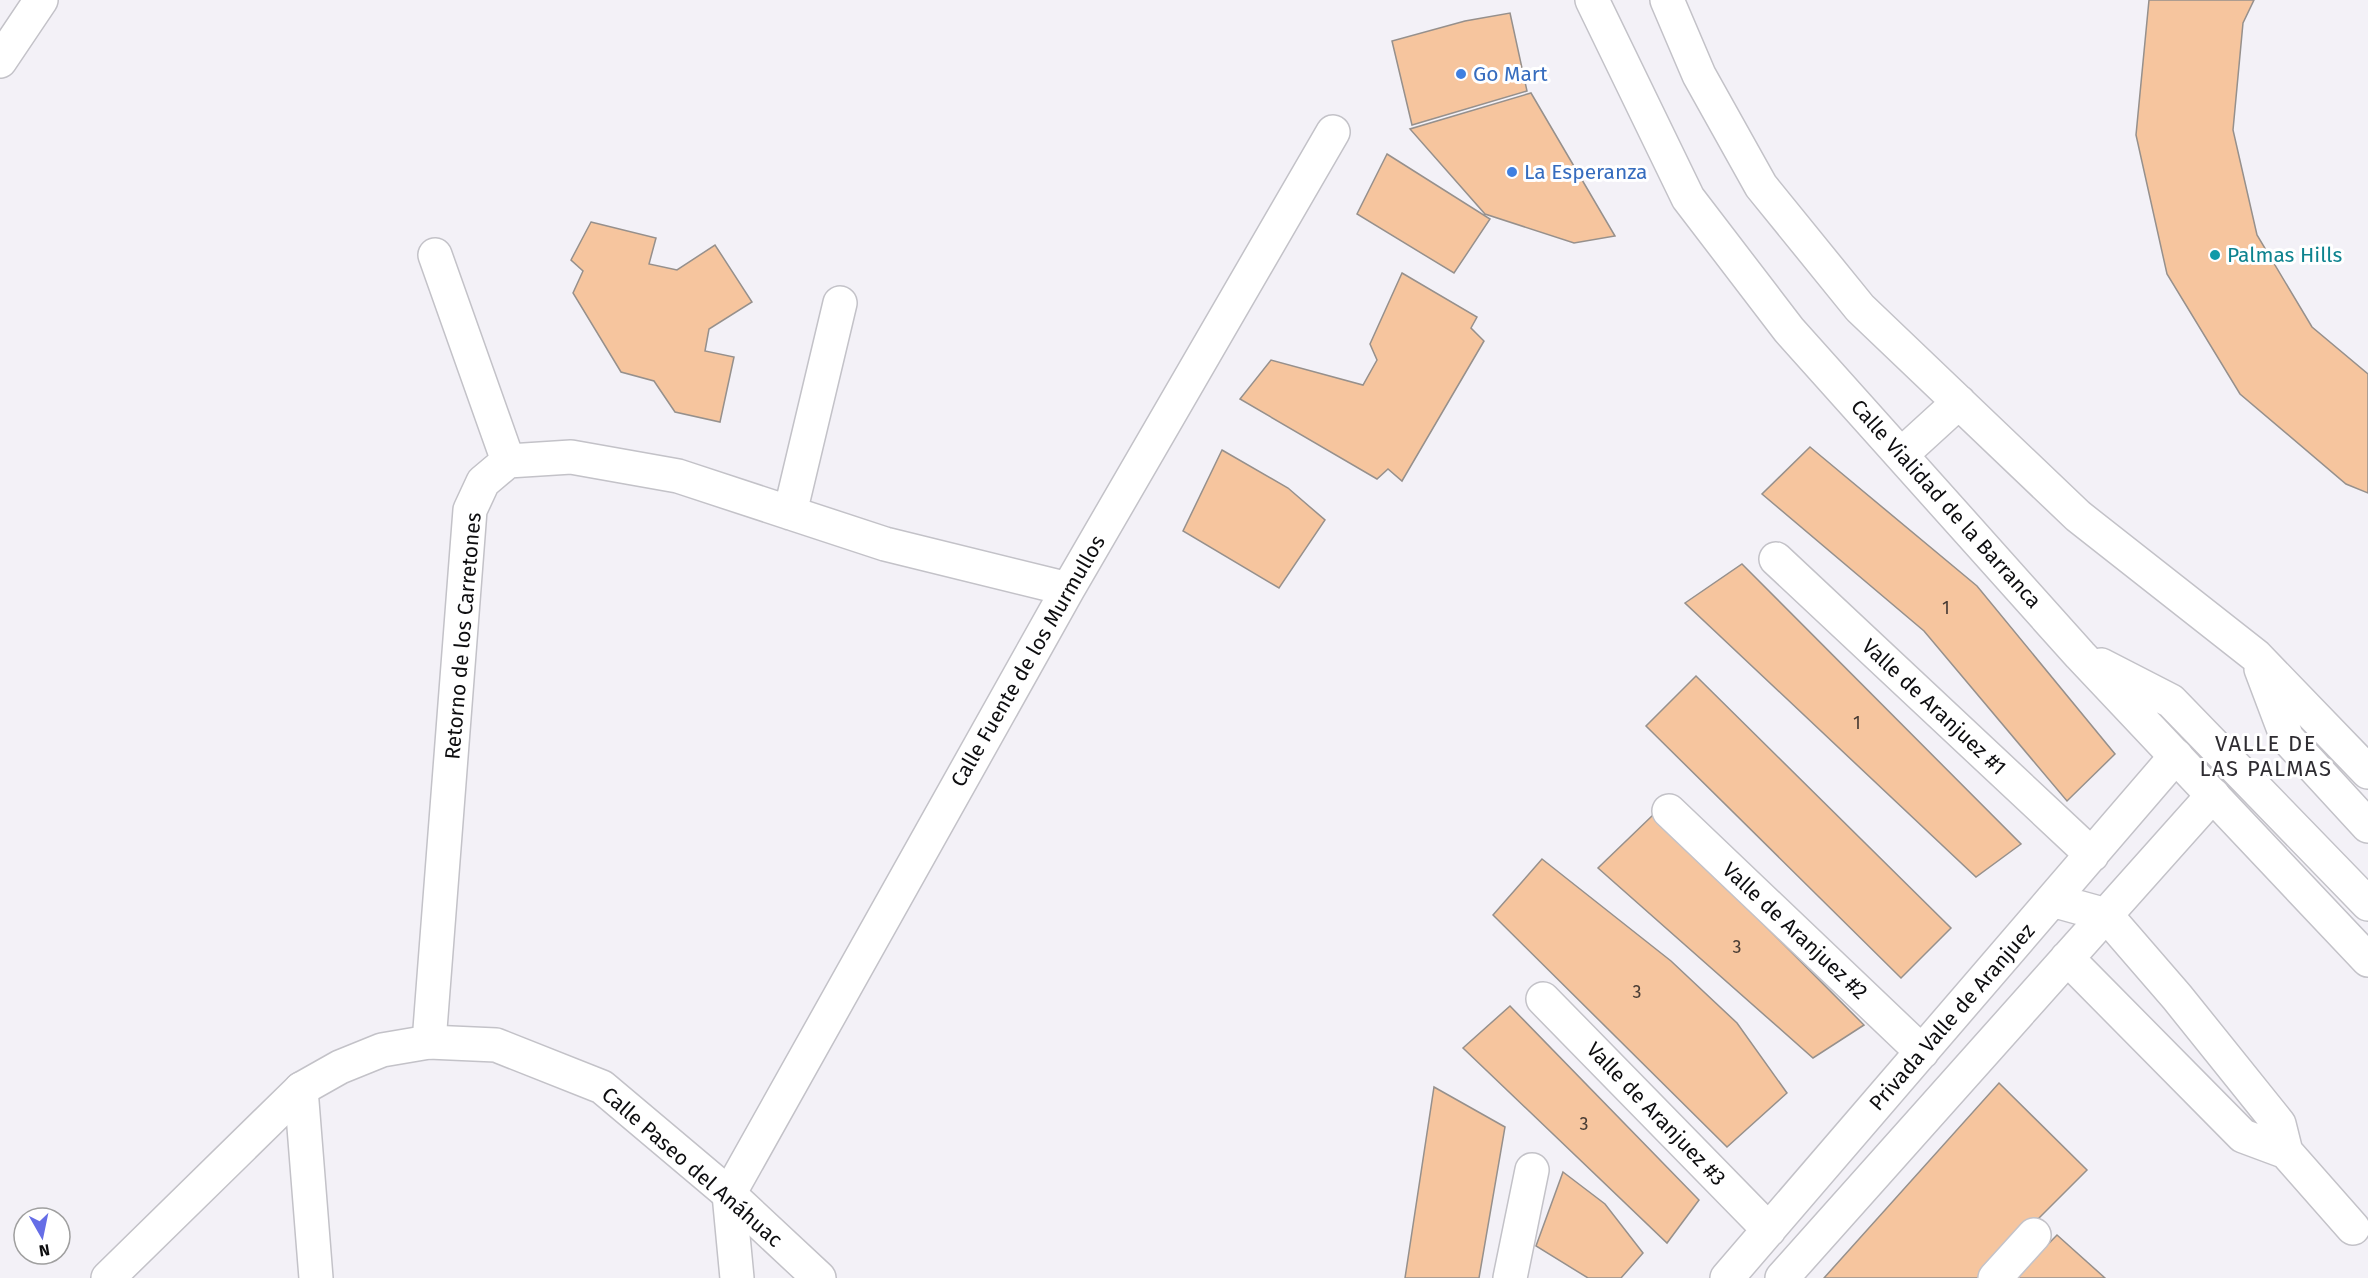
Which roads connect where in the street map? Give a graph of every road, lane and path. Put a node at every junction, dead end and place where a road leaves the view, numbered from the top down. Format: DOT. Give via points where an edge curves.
graph roads {
  1 [pos="41,0"];
  2 [pos="1592,0"];
  3 [pos="1667,0"];
  4 [pos="0,61"];
  5 [pos="1334,132"];
  6 [pos="435,255"];
  7 [pos="840,303"];
  8 [pos="1959,402"];
  9 [pos="1902,454"];
  10 [pos="508,461"];
  11 [pos="790,513"];
  12 [pos="1776,559"];
  13 [pos="1068,589"];
  14 [pos="2080,655"];
  15 [pos="2256,656"];
  16 [pos="2176,756"];
  17 [pos="2368,772"];
  18 [pos="2213,795"];
  19 [pos="1669,811"];
  20 [pos="2368,826"];
  21 [pos="2092,855"];
  22 [pos="2052,900"];
  23 [pos="2368,904"];
  24 [pos="2106,915"];
  25 [pos="2067,958"];
  26 [pos="2368,960"];
  27 [pos="1543,999"];
  28 [pos="429,1042"];
  29 [pos="1922,1052"];
  30 [pos="301,1089"];
  31 [pos="2286,1152"];
  32 [pos="1532,1170"];
  33 [pos="729,1194"];
  34 [pos="2353,1228"];
  35 [pos="1768,1230"];
  36 [pos="2034,1235"];
  37 [pos="108,1278"];
  38 [pos="316,1278"];
  39 [pos="737,1278"];
  40 [pos="819,1278"];
  41 [pos="1510,1278"];
  42 [pos="1727,1278"];
  43 [pos="1782,1278"];
  44 [pos="1995,1278"];
  1 -- 4 [label="street"];
  2 -- 9 [label="street, Calle Vialidad de la Barranca" via="1688,198 1789,330"];
  3 -- 8 [label="street" via="1699,75 1761,186 1860,308"];
  5 -- 13 [label="street, Calle Fuente de los Murmullos"];
  6 -- 10 [label="street"];
  7 -- 11 [label="street"];
  8 -- 9 [label="street"];
  8 -- 15 [label="street" via="2078,516"];
  9 -- 14 [label="street, Calle Vialidad de la Barranca"];
  10 -- 11 [label="street" via="571,457 678,476"];
  10 -- 28 [label="street, Retorno de los Carretones" via="483,482 470,510"];
  11 -- 13 [label="street" via="885,544"];
  12 -- 21 [label="street, Valle de Aranjuez #1"];
  13 -- 33 [label="street, Calle Fuente de los Murmullos"];
  14 -- 16 [label="street, Calle Vialidad de la Barranca"];
  14 -- 23 [label="street" via="2171,701"];
  15 -- 17 [label="street"];
  15 -- 20 [label="street" via="2287,738"];
  16 -- 18 [label="street, Calle Vialidad de la Barranca"];
  16 -- 21 [label="street, Privada Valle de Aranjuez"];
  18 -- 24 [label="street"];
  18 -- 26 [label="street, Calle Vialidad de la Barranca"];
  19 -- 29 [label="street, Valle de Aranjuez #2"];
  21 -- 22 [label="street, Privada Valle de Aranjuez"];
  22 -- 24 [label="street"];
  22 -- 29 [label="street, Privada Valle de Aranjuez"];
  24 -- 25 [label="street"];
  24 -- 31 [label="street" via="2279,1124"];
  25 -- 31 [label="street" via="2243,1136"];
  25 -- 43 [label="street"];
  27 -- 35 [label="street, Valle de Aranjuez #3"];
  28 -- 30 [label="street, Calle Paseo del Anáhuac" via="382,1050"];
  28 -- 33 [label="street, Calle Paseo del Anáhuac" via="496,1046 602,1087"];
  29 -- 35 [label="street, Privada Valle de Aranjuez"];
  30 -- 37 [label="street, Calle Paseo del Anáhuac"];
  30 -- 38 [label="street"];
  31 -- 34 [label="street"];
  32 -- 41 [label="street"];
  33 -- 39 [label="street"];
  33 -- 40 [label="street, Calle Paseo del Anáhuac"];
  35 -- 42 [label="street, Privada Valle de Aranjuez"];
  36 -- 44 [label="street"];
}
